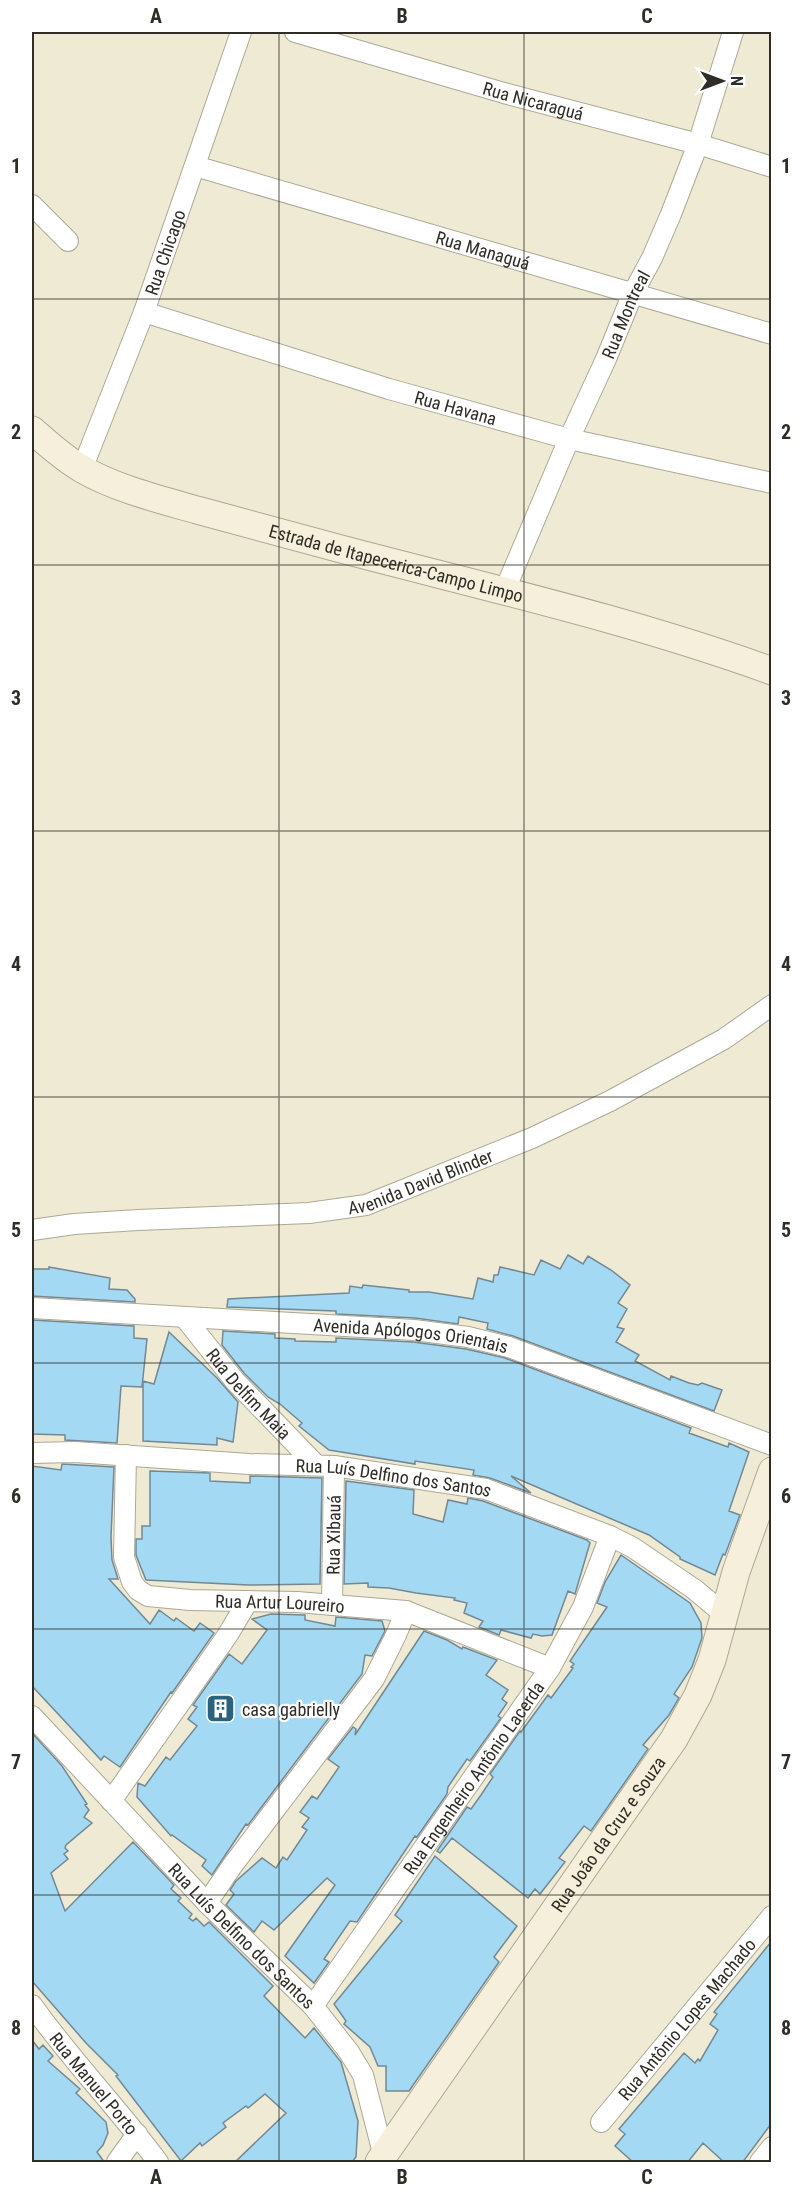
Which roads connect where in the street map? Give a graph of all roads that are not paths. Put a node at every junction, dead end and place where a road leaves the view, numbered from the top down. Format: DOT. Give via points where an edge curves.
graph roads {
  1 [pos="241,32"];
  2 [pos="295,32"];
  3 [pos="733,32"];
  4 [pos="698,144"];
  5 [pos="195,166"];
  6 [pos="771,167"];
  7 [pos="32,205"];
  8 [pos="68,241"];
  9 [pos="633,293"];
  10 [pos="144,312"];
  11 [pos="771,334"];
  12 [pos="32,430"];
  13 [pos="569,439"];
  14 [pos="82,469"];
  15 [pos="771,483"];
  16 [pos="504,592"];
  17 [pos="771,671"];
  18 [pos="771,1005"];
  19 [pos="36,1229"];
  20 [pos="32,1308"];
  21 [pos="185,1318"];
  22 [pos="771,1445"];
  23 [pos="32,1453"];
  24 [pos="126,1455"];
  25 [pos="325,1466"];
  26 [pos="771,1471"];
  27 [pos="610,1536"];
  28 [pos="248,1601"];
  29 [pos="332,1605"];
  30 [pos="406,1611"];
  31 [pos="724,1614"];
  32 [pos="550,1668"];
  33 [pos="32,1716"];
  34 [pos="111,1801"];
  35 [pos="207,1903"];
  36 [pos="771,1916"];
  37 [pos="32,2005"];
  38 [pos="313,2006"];
  39 [pos="602,2122"];
  40 [pos="137,2134"];
  41 [pos="771,2147"];
  42 [pos="381,2160"];
  43 [pos="117,2163"];
  44 [pos="158,2163"];
  45 [pos="760,2163"];
  1 -- 5 [label="street, Rua Chicago"];
  2 -- 4 [label="street, Rua Nicaraguá"];
  3 -- 4 [label="street, Rua Montreal"];
  4 -- 6 [label="street, Rua Nicaraguá"];
  4 -- 9 [label="street, Rua Montreal" via="656,249"];
  5 -- 9 [label="street, Rua Managuá"];
  5 -- 10 [label="street, Rua Chicago"];
  7 -- 8 [label="street"];
  9 -- 11 [label="street, Rua Managuá"];
  9 -- 13 [label="street, Rua Montreal"];
  10 -- 13 [label="street, Rua Havana" via="389,389"];
  10 -- 14 [label="street, Rua Chicago"];
  12 -- 14 [label="main road, Estrada de Itapecerica-Campo Limpo"];
  13 -- 15 [label="street, Rua Havana"];
  13 -- 16 [label="street, Rua Montreal"];
  14 -- 16 [label="main road, Estrada de Itapecerica-Campo Limpo" via="156,498"];
  16 -- 17 [label="main road, Estrada de Itapecerica-Campo Limpo" via="646,629"];
  18 -- 19 [label="street, Avenida David Blinder" via="724,1039 610,1101 532,1138 366,1205 309,1213"];
  20 -- 21 [label="street, Avenida Apólogos Orientais"];
  21 -- 22 [label="street, Avenida Apólogos Orientais" via="414,1330 468,1337 562,1366"];
  21 -- 25 [label="street, Rua Delfim Maia" via="235,1381"];
  23 -- 24 [label="street, Rua Luís Delfino dos Santos"];
  24 -- 25 [label="street, Rua Luís Delfino dos Santos"];
  24 -- 28 [label="street, Rua Artur Loureiro" via="124,1557 138,1590 148,1596"];
  25 -- 27 [label="street, Rua Luís Delfino dos Santos" via="486,1489"];
  25 -- 29 [label="street, Rua Xibauá"];
  26 -- 31 [label="main road, Rua João da Cruz e Souza"];
  27 -- 31 [label="street, Rua Luís Delfino dos Santos" via="694,1589"];
  27 -- 32 [label="street, Rua Engenheiro Antônio Lacerda" via="583,1607"];
  28 -- 29 [label="street, Rua Artur Loureiro"];
  28 -- 34 [label="street"];
  29 -- 30 [label="street, Rua Artur Loureiro"];
  30 -- 32 [label="street, Rua Artur Loureiro"];
  30 -- 35 [label="street" via="374,1678"];
  31 -- 42 [label="main road, Rua João da Cruz e Souza" via="698,1695 674,1739"];
  32 -- 38 [label="street, Rua Engenheiro Antônio Lacerda"];
  33 -- 34 [label="street, Rua Luís Delfino dos Santos"];
  34 -- 35 [label="street, Rua Luís Delfino dos Santos"];
  35 -- 38 [label="street, Rua Luís Delfino dos Santos"];
  36 -- 39 [label="street, Rua Antônio Lopes Machado"];
  37 -- 40 [label="street, Rua Manuel Porto"];
  38 -- 42 [label="street, Rua Luís Delfino dos Santos" via="363,2075"];
  40 -- 43 [label="street"];
  40 -- 44 [label="street, Rua Manuel Porto"];
  41 -- 45 [label="street"];
}
